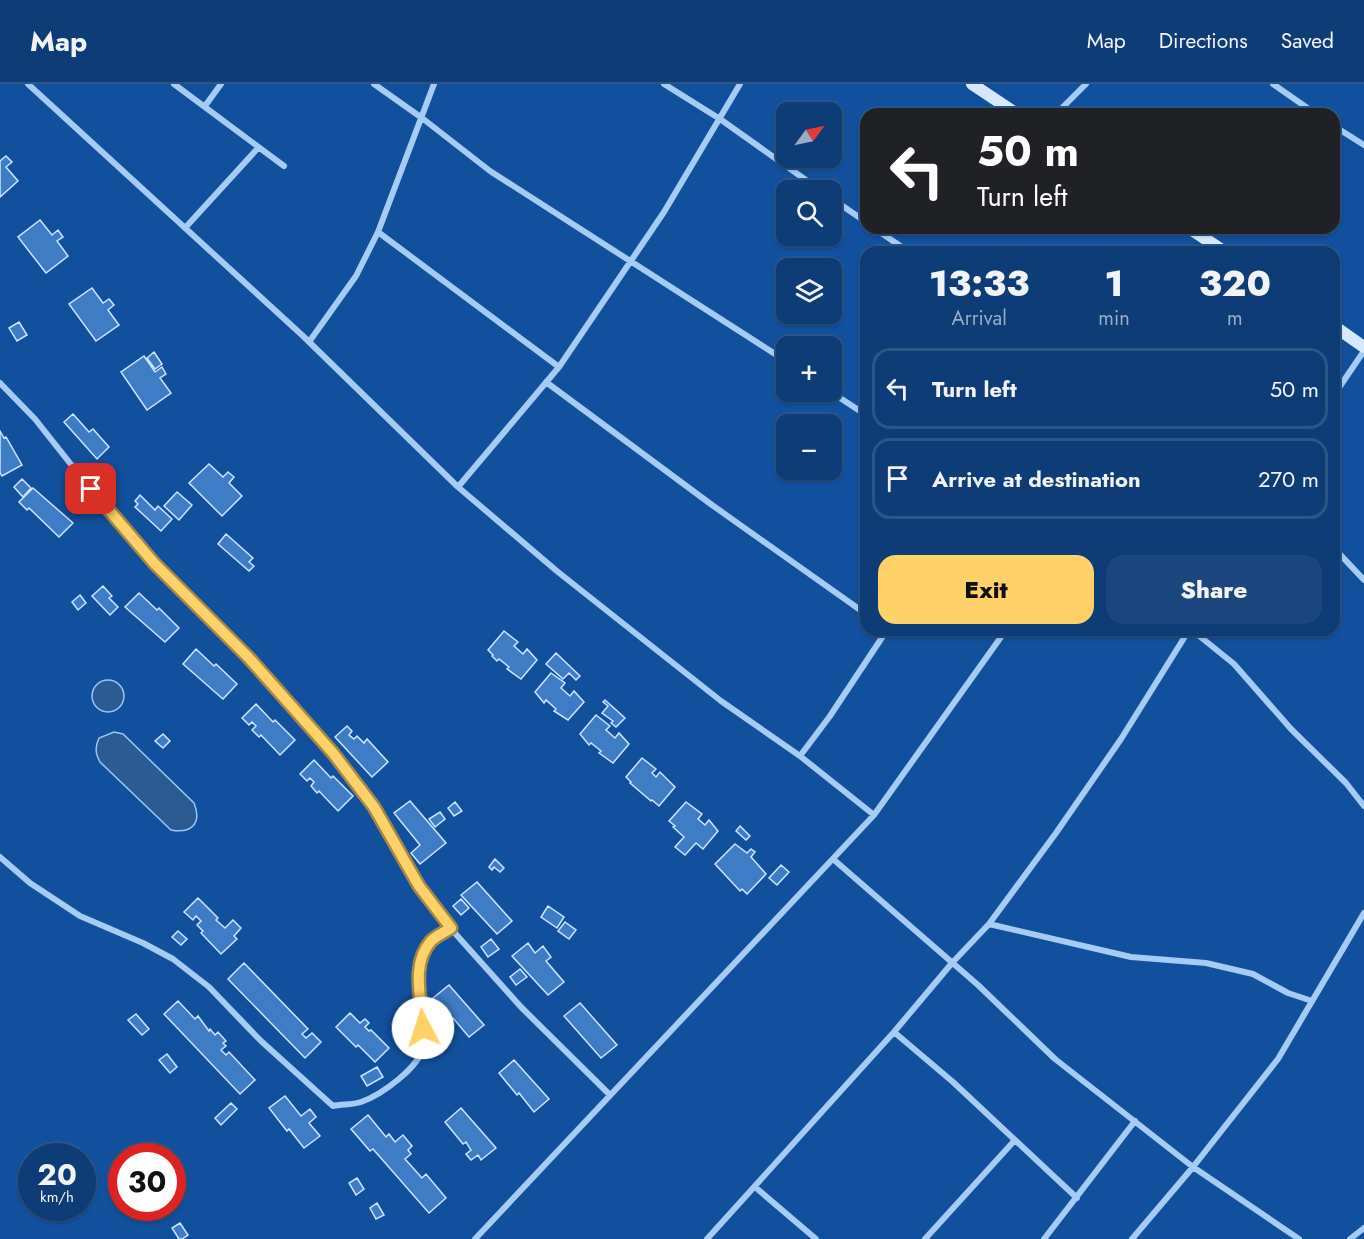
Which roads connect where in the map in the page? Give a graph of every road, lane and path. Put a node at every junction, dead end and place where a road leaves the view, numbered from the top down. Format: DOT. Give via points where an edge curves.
graph roads {
  1 [pos="28,84"];
  2 [pos="174,84"];
  3 [pos="221,84"];
  4 [pos="374,84"];
  5 [pos="434,84"];
  6 [pos="664,84"];
  7 [pos="740,84"];
  8 [pos="972,84"];
  9 [pos="1086,84"];
  10 [pos="1273,84"];
  11 [pos="205,106"];
  12 [pos="1008,108"];
  13 [pos="1062,108"];
  14 [pos="1307,108"];
  15 [pos="422,118"];
  16 [pos="720,119"];
  17 [pos="1340,130"];
  18 [pos="1364,146"];
  19 [pos="258,148"];
  20 [pos="284,166"];
  21 [pos="806,180"];
  22 [pos="842,206"];
  23 [pos="860,218"];
  24 [pos="185,228"];
  25 [pos="378,232"];
  26 [pos="883,234"];
  27 [pos="1198,234"];
  28 [pos="900,246"];
  29 [pos="1216,246"];
  30 [pos="630,261"];
  31 [pos="1340,331"];
  32 [pos="309,342"];
  33 [pos="1364,349"];
  34 [pos="776,355"];
  35 [pos="559,367"];
  36 [pos="546,382"];
  37 [pos="0,383"];
  38 [pos="1340,385"];
  39 [pos="842,399"];
  40 [pos="860,411"];
  41 [pos="458,487"];
  42 [pos="1340,554"];
  43 [pos="1364,580"];
  44 [pos="860,610"];
  45 [pos="883,636"];
  46 [pos="1002,636"];
  47 [pos="1186,636"];
  48 [pos="1198,636"];
  49 [pos="800,756"];
  50 [pos="1364,806"];
  51 [pos="874,814"];
  52 [pos="0,856"];
  53 [pos="833,859"];
  54 [pos="1364,912"];
  55 [pos="989,924"];
  56 [pos="451,928"];
  57 [pos="952,963"];
  58 [pos="1312,1001"];
  59 [pos="894,1032"];
  60 [pos="610,1095"];
  61 [pos="1135,1121"];
  62 [pos="1015,1140"];
  63 [pos="1193,1167"];
  64 [pos="755,1187"];
  65 [pos="1077,1198"];
  66 [pos="1364,1228"];
  67 [pos="475,1239"];
  68 [pos="707,1239"];
  69 [pos="816,1239"];
  70 [pos="925,1239"];
  71 [pos="1044,1239"];
  72 [pos="1132,1239"];
  73 [pos="1299,1239"];
  74 [pos="1350,1239"];
  1 -- 24 [label="street"];
  2 -- 11 [label="street"];
  3 -- 11 [label="street"];
  4 -- 15 [label="street"];
  5 -- 15 [label="street"];
  6 -- 16 [label="street"];
  7 -- 16 [label="street"];
  8 -- 12 [label="main road"];
  9 -- 13 [label="street"];
  10 -- 14 [label="street"];
  11 -- 19 [label="street"];
  15 -- 25 [label="street"];
  15 -- 30 [label="street" via="490,171"];
  16 -- 21 [label="street"];
  16 -- 30 [label="street"];
  17 -- 18 [label="street"];
  19 -- 20 [label="street"];
  19 -- 24 [label="street"];
  22 -- 23 [label="street"];
  24 -- 32 [label="street"];
  25 -- 32 [label="street" via="356,276"];
  25 -- 35 [label="street"];
  26 -- 28 [label="street"];
  27 -- 29 [label="main road"];
  30 -- 34 [label="street"];
  30 -- 35 [label="street"];
  31 -- 33 [label="main road"];
  32 -- 41 [label="street"];
  33 -- 38 [label="street"];
  35 -- 36 [label="street"];
  36 -- 41 [label="street"];
  36 -- 44 [label="street"];
  37 -- 56 [label="street" via="35,419 147,555 249,658 333,753 374,807 419,886"];
  39 -- 40 [label="street"];
  41 -- 49 [label="street" via="721,702"];
  42 -- 43 [label="street"];
  45 -- 49 [label="street"];
  46 -- 51 [label="street"];
  47 -- 55 [label="street" via="1056,834"];
  48 -- 50 [label="street" via="1234,664"];
  49 -- 51 [label="street"];
  51 -- 53 [label="street"];
  52 -- 56 [label="street" via="30,883 80,916 143,943 209,987 333,1106 360,1102 377,1094 411,1068 424,1046 417,981 423,958 431,942"];
  53 -- 57 [label="street"];
  53 -- 60 [label="street"];
  54 -- 58 [label="street"];
  55 -- 57 [label="street"];
  55 -- 58 [label="street" via="1131,957 1206,963 1254,974"];
  56 -- 60 [label="street" via="521,1007"];
  57 -- 59 [label="street"];
  57 -- 61 [label="street" via="1055,1059"];
  58 -- 63 [label="street" via="1278,1059"];
  59 -- 62 [label="street"];
  59 -- 64 [label="street"];
  60 -- 67 [label="street"];
  61 -- 63 [label="street"];
  61 -- 65 [label="street"];
  62 -- 65 [label="street"];
  62 -- 70 [label="street"];
  63 -- 72 [label="street"];
  63 -- 73 [label="street"];
  64 -- 68 [label="street"];
  64 -- 69 [label="street"];
  65 -- 71 [label="street"];
  66 -- 74 [label="street"];
}
